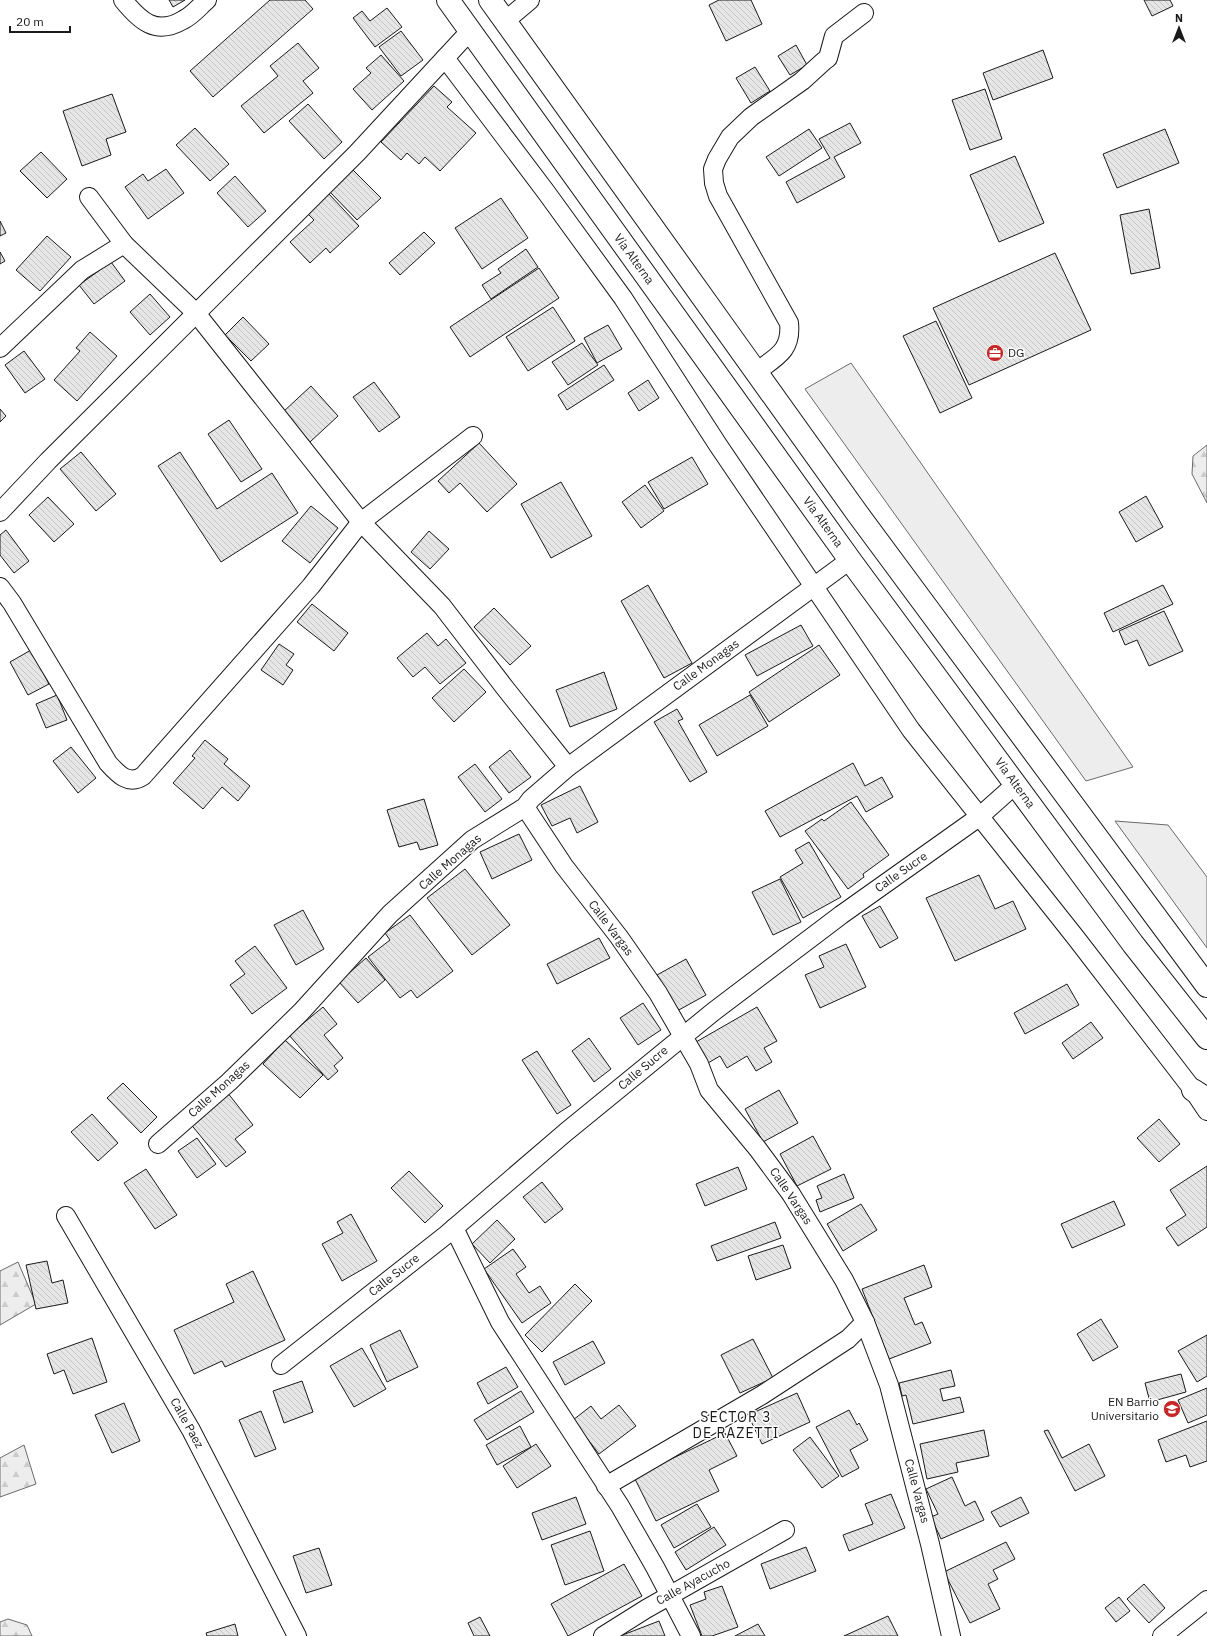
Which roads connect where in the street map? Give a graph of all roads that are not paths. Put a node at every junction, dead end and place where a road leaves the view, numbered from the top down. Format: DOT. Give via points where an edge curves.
graph roads {
  1 [pos="123,0"];
  2 [pos="207,0"];
  3 [pos="448,0"];
  4 [pos="490,0"];
  5 [pos="530,0"];
  6 [pos="864,13"];
  7 [pos="505,21"];
  8 [pos="470,31"];
  9 [pos="445,58"];
  10 [pos="89,197"];
  11 [pos="124,244"];
  12 [pos="196,313"];
  13 [pos="0,348"];
  14 [pos="756,372"];
  15 [pos="473,436"];
  16 [pos="0,512"];
  17 [pos="361,522"];
  18 [pos="850,560"];
  19 [pos="0,587"];
  20 [pos="813,587"];
  21 [pos="568,767"];
  22 [pos="1016,784"];
  23 [pos="525,807"];
  24 [pos="979,818"];
  25 [pos="1207,986"];
  26 [pos="683,1036"];
  27 [pos="1207,1038"];
  28 [pos="1200,1094"];
  29 [pos="1207,1111"];
  30 [pos="158,1144"];
  31 [pos="66,1216"];
  32 [pos="454,1228"];
  33 [pos="865,1322"];
  34 [pos="281,1365"];
  35 [pos="606,1486"];
  36 [pos="785,1530"];
  37 [pos="670,1596"];
  38 [pos="1207,1600"];
  39 [pos="298,1636"];
  40 [pos="603,1636"];
  41 [pos="691,1636"];
  42 [pos="951,1636"];
  43 [pos="1162,1636"];
  1 -- 2 [label="street" via="136,16 148,25 166,27 184,20"];
  3 -- 8 [label="highway, Vía Alterna"];
  4 -- 7 [label="highway"];
  5 -- 7 [label="street"];
  6 -- 14 [label="street" via="834,36 828,58 802,81 740,126 722,149 713,169 718,196 789,323 787,346 782,353"];
  7 -- 14 [label="highway"];
  8 -- 9 [label="street"];
  8 -- 18 [label="highway, Vía Alterna"];
  9 -- 12 [label="street" via="357,153"];
  9 -- 20 [label="street" via="623,298"];
  10 -- 11 [label="street"];
  11 -- 12 [label="street"];
  11 -- 13 [label="street" via="82,270"];
  12 -- 16 [label="street"];
  12 -- 17 [label="street"];
  14 -- 25 [label="highway" via="857,514"];
  15 -- 17 [label="street"];
  17 -- 19 [label="street" via="311,586 253,652 143,776 133,780 122,777 108,763"];
  17 -- 21 [label="street" via="442,606"];
  18 -- 20 [label="street, Calle Monagas"];
  18 -- 22 [label="highway, Vía Alterna"];
  20 -- 21 [label="street, Calle Monagas"];
  20 -- 24 [label="street" via="911,730"];
  21 -- 23 [label="street, Calle Monagas"];
  22 -- 24 [label="street, Calle Sucre"];
  22 -- 27 [label="highway, Vía Alterna" via="1133,944"];
  23 -- 26 [label="street, Calle Vargas" via="564,866 658,993"];
  23 -- 30 [label="street, Calle Monagas" via="472,840 390,914 302,1012 229,1082"];
  24 -- 26 [label="street, Calle Sucre" via="841,915"];
  24 -- 28 [label="street"];
  26 -- 32 [label="street, Calle Sucre"];
  26 -- 33 [label="street, Calle Vargas" via="699,1064 709,1090 791,1194 844,1280"];
  28 -- 29 [label="street"];
  31 -- 39 [label="street, Calle Paez" via="191,1430"];
  32 -- 34 [label="street, Calle Sucre"];
  32 -- 35 [label="street" via="500,1322"];
  33 -- 35 [label="street" via="848,1339 762,1395"];
  33 -- 42 [label="street, Calle Vargas" via="889,1385"];
  35 -- 37 [label="street" via="640,1540"];
  36 -- 37 [label="street, Calle Ayacucho"];
  37 -- 40 [label="street, Calle Ayacucho"];
  37 -- 41 [label="street"];
  38 -- 43 [label="street"];
}
